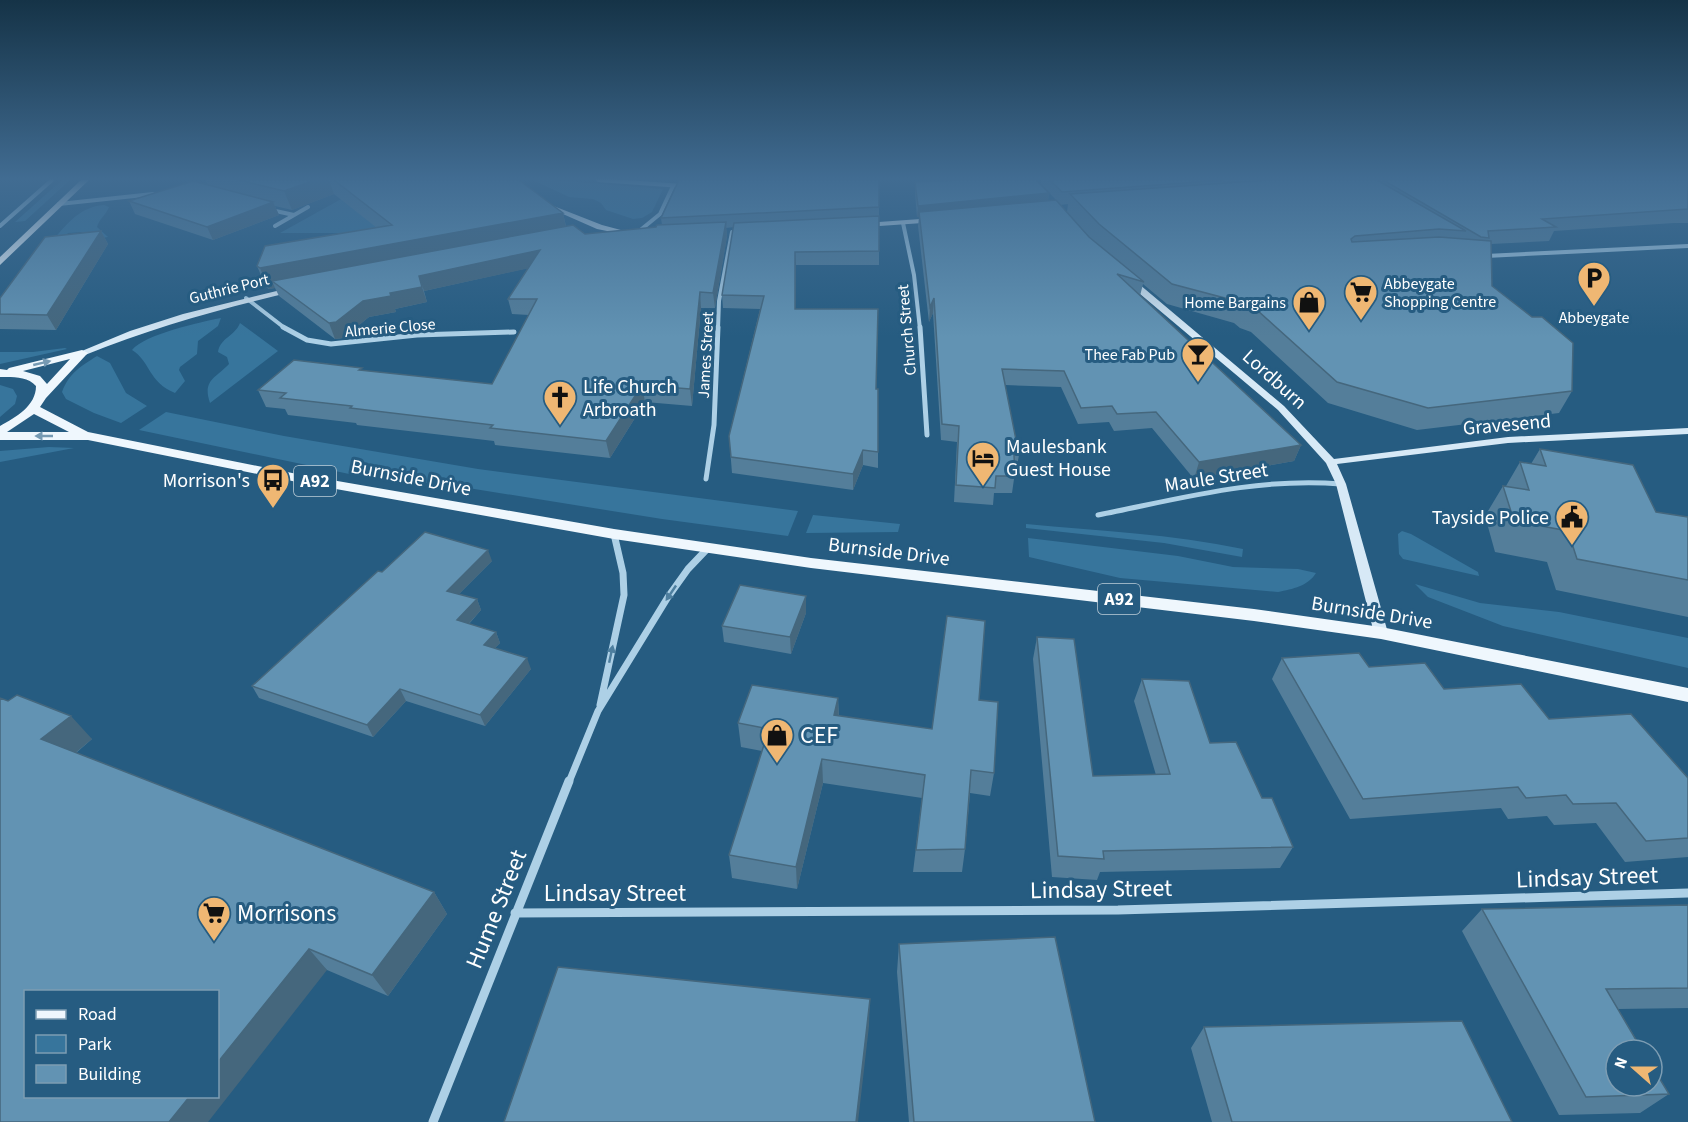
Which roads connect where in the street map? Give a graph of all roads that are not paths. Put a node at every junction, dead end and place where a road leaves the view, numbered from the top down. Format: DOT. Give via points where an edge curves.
graph roads {
  1 [pos="30,232"];
  2 [pos="623,232"];
  3 [pos="638,232"];
  4 [pos="728,232"];
  5 [pos="732,232"];
  6 [pos="905,232"];
  7 [pos="722,233"];
  8 [pos="635,235"];
  9 [pos="645,236"];
  10 [pos="1688,246"];
  11 [pos="1481,256"];
  12 [pos="0,262"];
  13 [pos="1118,270"];
  14 [pos="303,287"];
  15 [pos="246,298"];
  16 [pos="514,332"];
  17 [pos="82,353"];
  18 [pos="1,373"];
  19 [pos="43,395"];
  20 [pos="34,409"];
  21 [pos="0,431"];
  22 [pos="1688,431"];
  23 [pos="927,435"];
  24 [pos="0,436"];
  25 [pos="88,436"];
  26 [pos="1331,462"];
  27 [pos="706,479"];
  28 [pos="1341,484"];
  29 [pos="1098,515"];
  30 [pos="614,534"];
  31 [pos="708,548"];
  32 [pos="1381,633"];
  33 [pos="1688,695"];
  34 [pos="598,711"];
  35 [pos="1688,893"];
  36 [pos="515,913"];
  37 [pos="433,1122"];
  1 -- 12 [label="main road"];
  2 -- 8 [label="street"];
  3 -- 8 [label="street"];
  4 -- 7 [label="street"];
  5 -- 27 [label="street, James Street" via="719,301 714,425"];
  6 -- 23 [label="street, Church Street" via="918,307"];
  8 -- 9 [label="street"];
  10 -- 11 [label="street"];
  13 -- 26 [label="street, Lordburn" via="1281,408"];
  14 -- 15 [label="street, Guthrie Port"];
  15 -- 16 [label="street, Almerie Close" via="293,334 332,344 402,336"];
  15 -- 17 [label="street, Guthrie Port" via="152,326"];
  18 -- 17 [label="main road, Guthrie Port, one-way"];
  17 -- 19 [label="main road, Guthrie Port"];
  18 -- 19 [label="main road" via="38,379"];
  19 -- 20 [label="main road, Guthrie Port"];
  20 -- 21 [label="main road"];
  20 -- 25 [label="main road, Burnside Drive / A92"];
  22 -- 26 [label="street, Gravesend" via="1508,440"];
  25 -- 24 [label="main road, Burnside Drive / A92, one-way"];
  25 -- 30 [label="main road, Burnside Drive / A92"];
  26 -- 28 [label="street, Lordburn"];
  28 -- 29 [label="street, Maule Street" via="1315,480 1237,486"];
  28 -- 32 [label="street, Lordburn"];
  30 -- 31 [label="main road, Burnside Drive / A92"];
  34 -- 30 [label="street, Hume Street, one-way" via="624,595"];
  31 -- 32 [label="main road, Burnside Drive / A92"];
  31 -- 34 [label="street, Hume Street, one-way" via="668,597"];
  32 -- 33 [label="main road, Burnside Drive / A92"];
  34 -- 36 [label="street, Hume Street"];
  35 -- 36 [label="street, Lindsay Street" via="1118,910"];
  36 -- 37 [label="street, Hume Street"];
}
